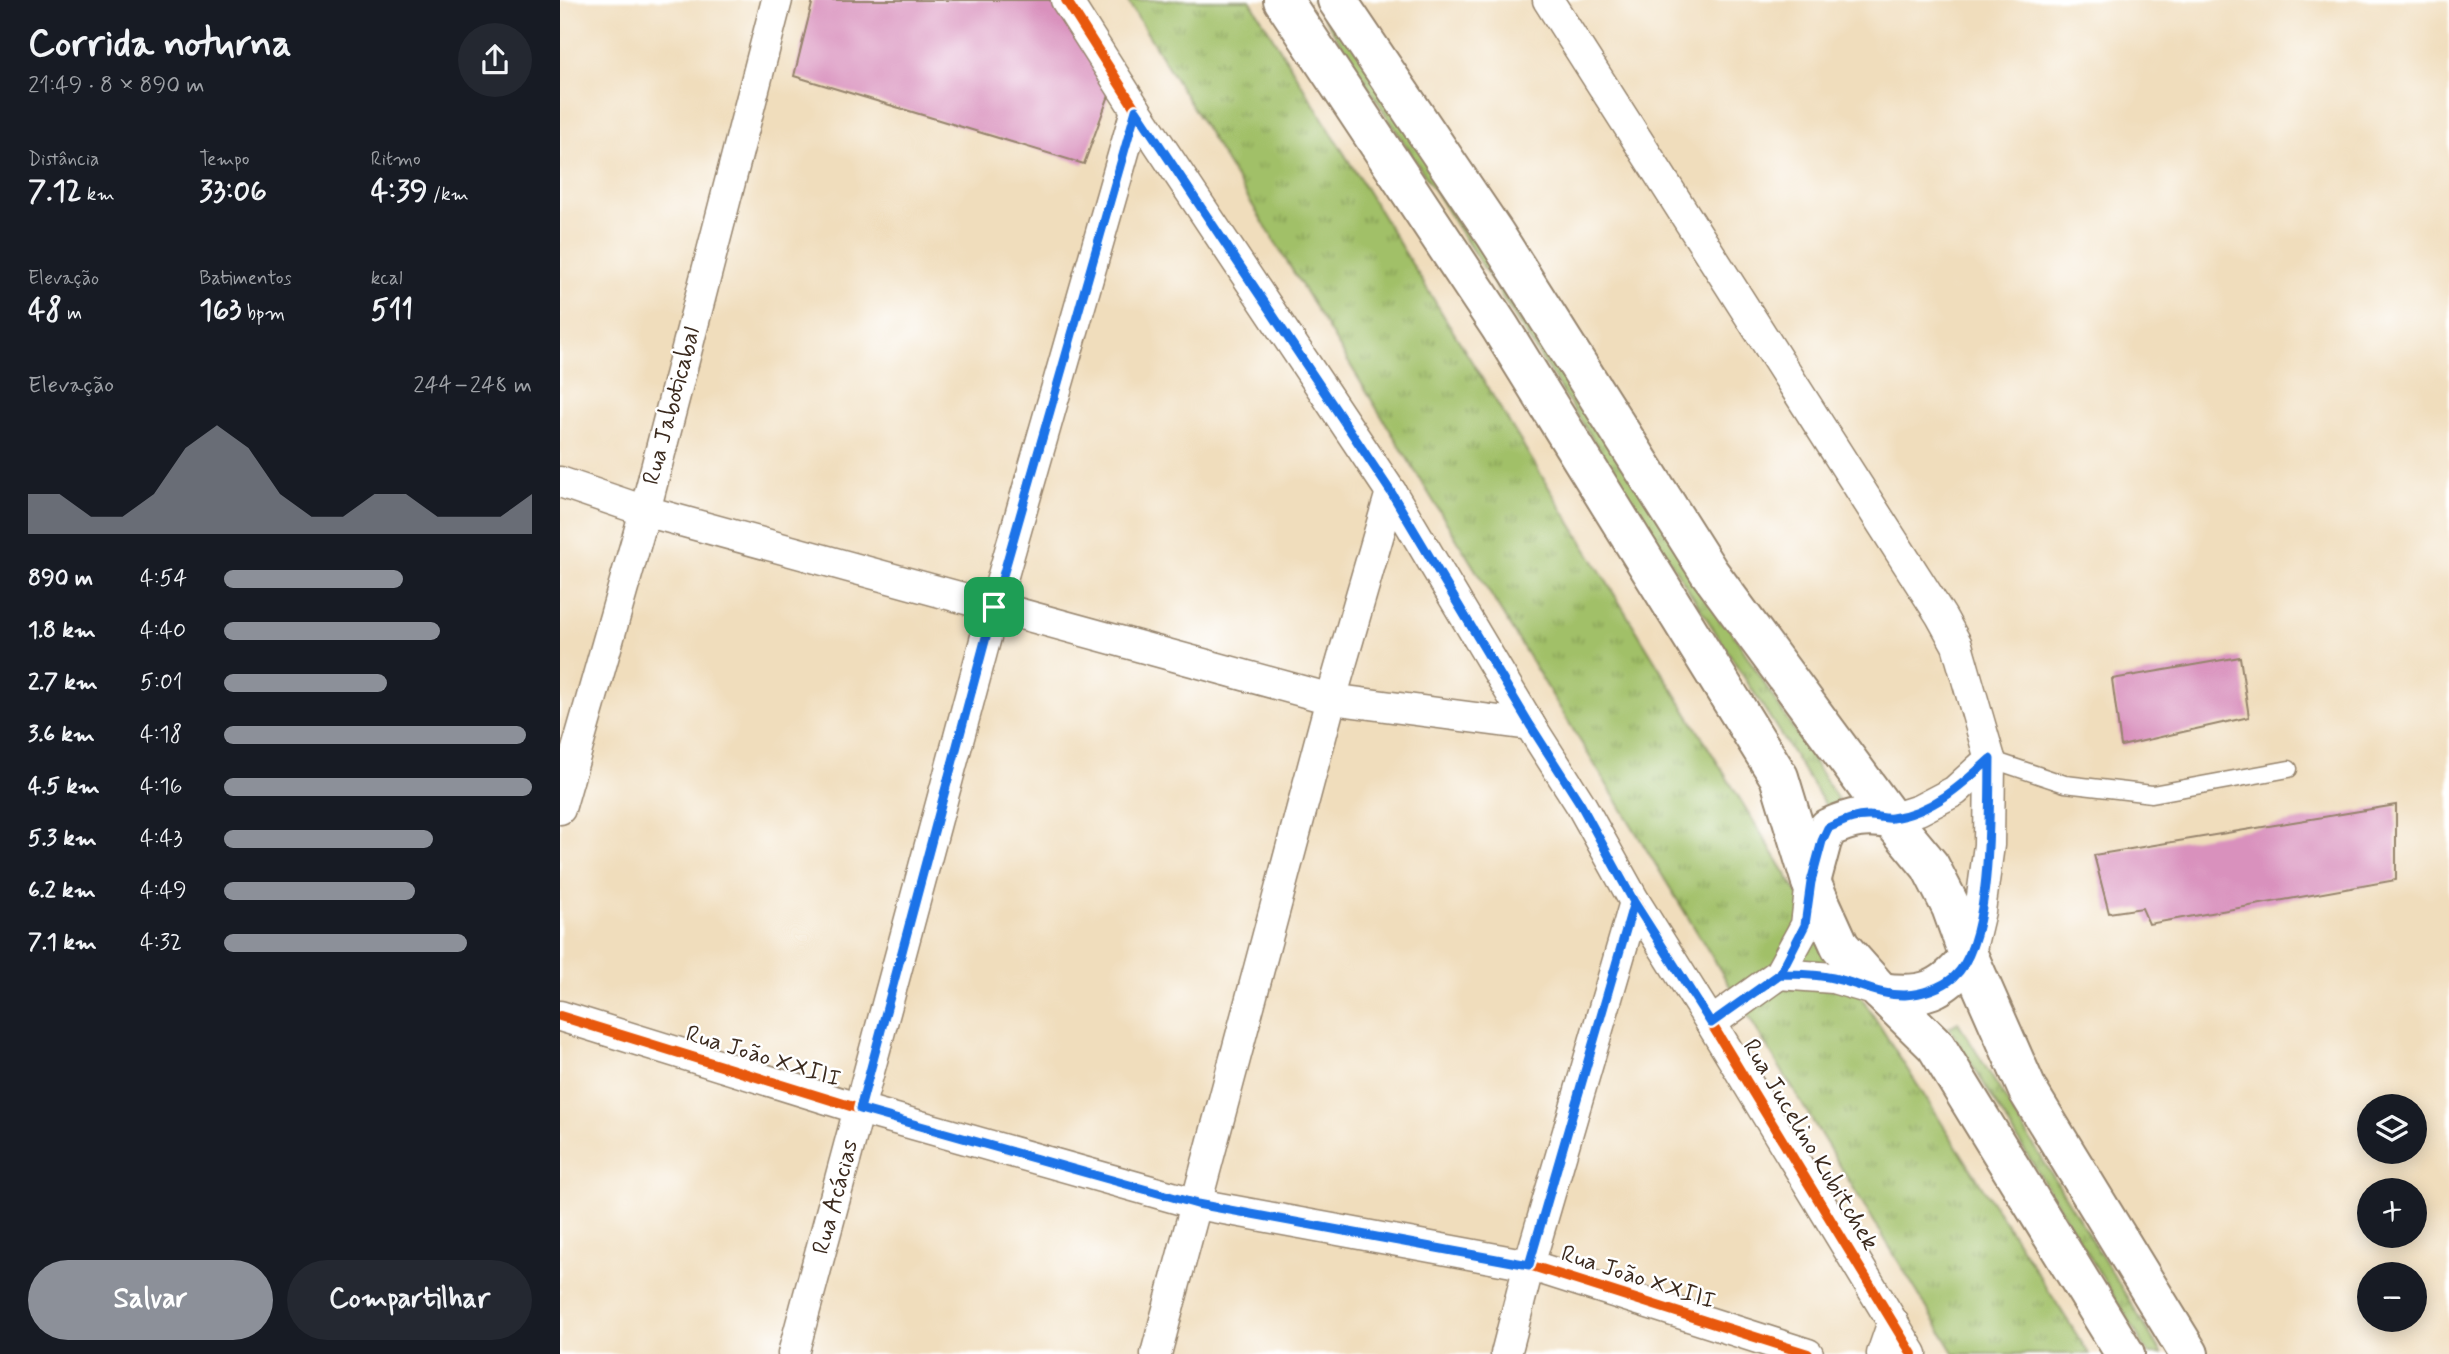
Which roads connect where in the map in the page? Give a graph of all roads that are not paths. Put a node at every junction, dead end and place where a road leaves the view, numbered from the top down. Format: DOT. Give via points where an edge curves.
graph roads {
  1 [pos="777,0"];
  2 [pos="1066,0"];
  3 [pos="1283,0"];
  4 [pos="1337,0"];
  5 [pos="1548,0"];
  6 [pos="1136,110"];
  7 [pos="560,482"];
  8 [pos="1391,492"];
  9 [pos="645,511"];
  10 [pos="994,607"];
  11 [pos="1331,699"];
  12 [pos="1530,725"];
  13 [pos="1990,759"];
  14 [pos="2289,769"];
  15 [pos="560,810"];
  16 [pos="1891,819"];
  17 [pos="1811,882"];
  18 [pos="1634,902"];
  19 [pos="1969,957"];
  20 [pos="1780,974"];
  21 [pos="1881,992"];
  22 [pos="560,1016"];
  23 [pos="1711,1023"];
  24 [pos="860,1109"];
  25 [pos="1197,1204"];
  26 [pos="1529,1265"];
  27 [pos="1893,1322"];
  28 [pos="793,1354"];
  29 [pos="1156,1354"];
  30 [pos="1506,1354"];
  31 [pos="1808,1354"];
  32 [pos="1882,1354"];
  33 [pos="1912,1354"];
  34 [pos="2125,1354"];
  35 [pos="2189,1354"];
  1 -- 9 [label="street, Rua Jaboticabal"];
  2 -- 6 [label="street, Rua Jucelino Kubitchek"];
  3 -- 17 [label="main road" via="1500,327 1779,776"];
  4 -- 16 [label="main road" via="1495,234 1709,572"];
  5 -- 13 [label="street" via="1941,616 1957,645"];
  6 -- 8 [label="street, Rua Jucelino Kubitchek"];
  6 -- 10 [label="street, Rua Acácias"];
  7 -- 9 [label="street"];
  8 -- 11 [label="street"];
  8 -- 12 [label="street, Rua Jucelino Kubitchek"];
  9 -- 10 [label="street"];
  9 -- 15 [label="street, Rua Jaboticabal"];
  10 -- 11 [label="street"];
  10 -- 24 [label="street, Rua Acácias"];
  11 -- 12 [label="street"];
  11 -- 25 [label="street"];
  12 -- 18 [label="street, Rua Jucelino Kubitchek"];
  13 -- 14 [label="lane" via="2065,784 2152,794"];
  13 -- 16 [label="street" via="1955,791"];
  13 -- 19 [label="street" via="1989,845"];
  16 -- 17 [label="main road" via="1850,818 1828,828"];
  16 -- 19 [label="main road" via="1930,866"];
  17 -- 20 [label="street" via="1805,925"];
  17 -- 21 [label="main road" via="1840,946"];
  18 -- 23 [label="street, Rua Jucelino Kubitchek"];
  18 -- 26 [label="street"];
  19 -- 21 [label="main road" via="1954,977 1927,992"];
  19 -- 35 [label="main road" via="2028,1091"];
  20 -- 21 [label="street" via="1833,978"];
  20 -- 23 [label="street"];
  21 -- 34 [label="main road" via="1936,1046"];
  22 -- 24 [label="street, Rua João XXIII"];
  23 -- 27 [label="street, Rua Jucelino Kubitchek"];
  24 -- 25 [label="street, Rua João XXIII"];
  24 -- 28 [label="street, Rua Acácias"];
  25 -- 26 [label="street, Rua João XXIII"];
  25 -- 29 [label="street"];
  26 -- 30 [label="street"];
  26 -- 31 [label="street, Rua João XXIII"];
  27 -- 32 [label="street"];
  27 -- 33 [label="street, Rua Jucelino Kubitchek"];
}
